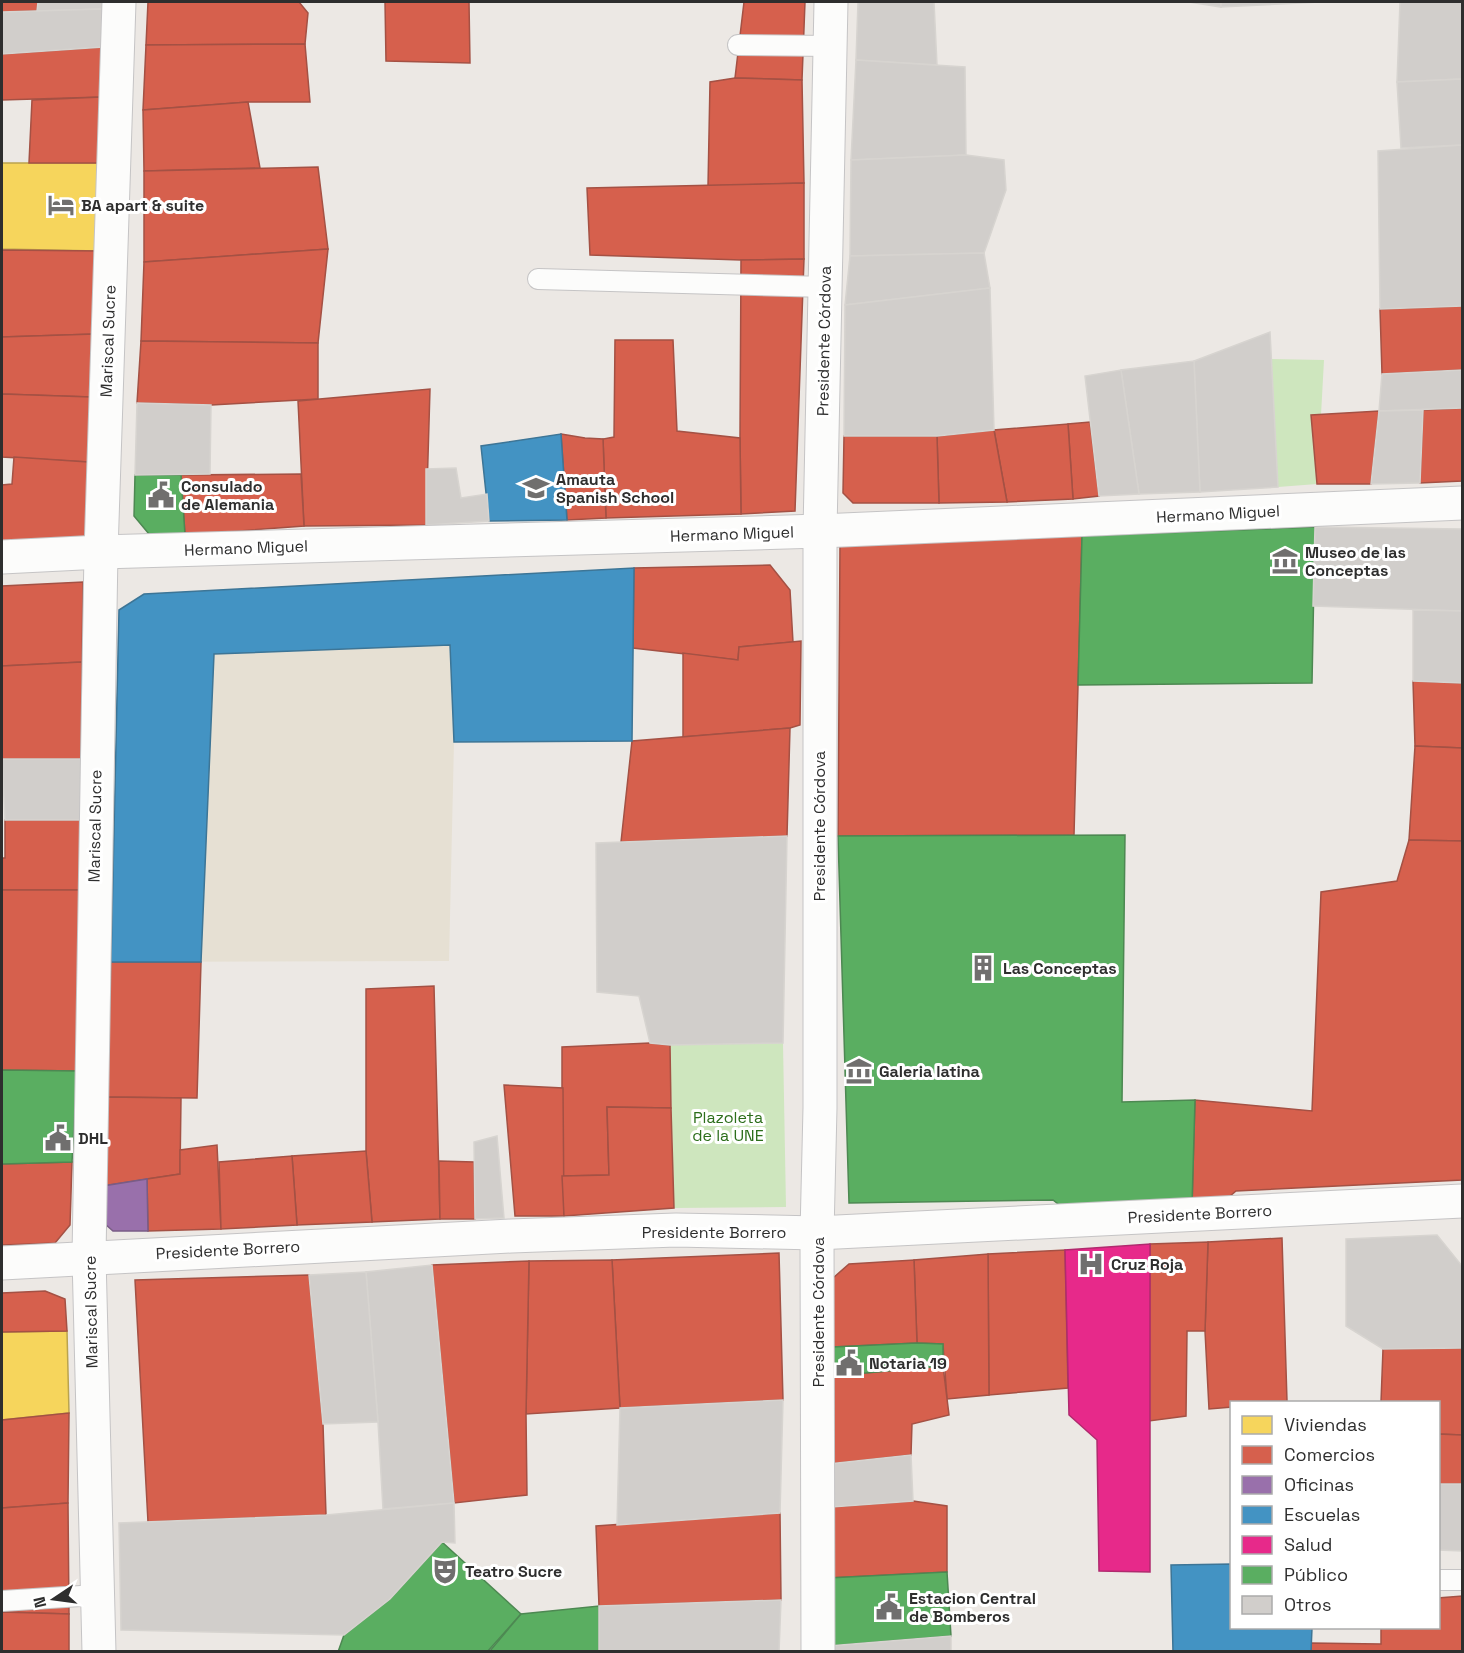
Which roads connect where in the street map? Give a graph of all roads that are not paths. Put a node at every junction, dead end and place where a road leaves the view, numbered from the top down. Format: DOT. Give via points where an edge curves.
graph roads {
  1 [pos="119,2"];
  2 [pos="831,2"];
  3 [pos="738,45"];
  4 [pos="830,46"];
  5 [pos="538,279"];
  6 [pos="825,287"];
  7 [pos="1462,503"];
  8 [pos="820,531"];
  9 [pos="101,552"];
  10 [pos="2,557"];
  11 [pos="1462,1201"];
  12 [pos="817,1233"];
  13 [pos="89,1257"];
  14 [pos="2,1263"];
  15 [pos="1440,1580"];
  16 [pos="1462,1581"];
  17 [pos="97,1595"];
  18 [pos="2,1601"];
  19 [pos="99,1652"];
  20 [pos="818,1652"];
  1 -- 9 [label="street, Mariscal Sucre"];
  2 -- 4 [label="street, Presidente Córdova"];
  3 -- 4 [label="lane"];
  4 -- 6 [label="street, Presidente Córdova"];
  5 -- 6 [label="lane"];
  6 -- 8 [label="street, Presidente Córdova"];
  7 -- 8 [label="street, Hermano Miguel"];
  8 -- 9 [label="street, Hermano Miguel"];
  8 -- 12 [label="street, Presidente Córdova"];
  9 -- 10 [label="street, Hermano Miguel"];
  9 -- 13 [label="street, Mariscal Sucre"];
  11 -- 12 [label="street, Presidente Borrero"];
  12 -- 13 [label="street, Presidente Borrero" via="652,1231"];
  12 -- 20 [label="street, Presidente Córdova"];
  13 -- 14 [label="street, Presidente Borrero"];
  13 -- 17 [label="street, Mariscal Sucre"];
  15 -- 16 [label="lane"];
  17 -- 18 [label="lane"];
  17 -- 19 [label="street, Mariscal Sucre"];
}
